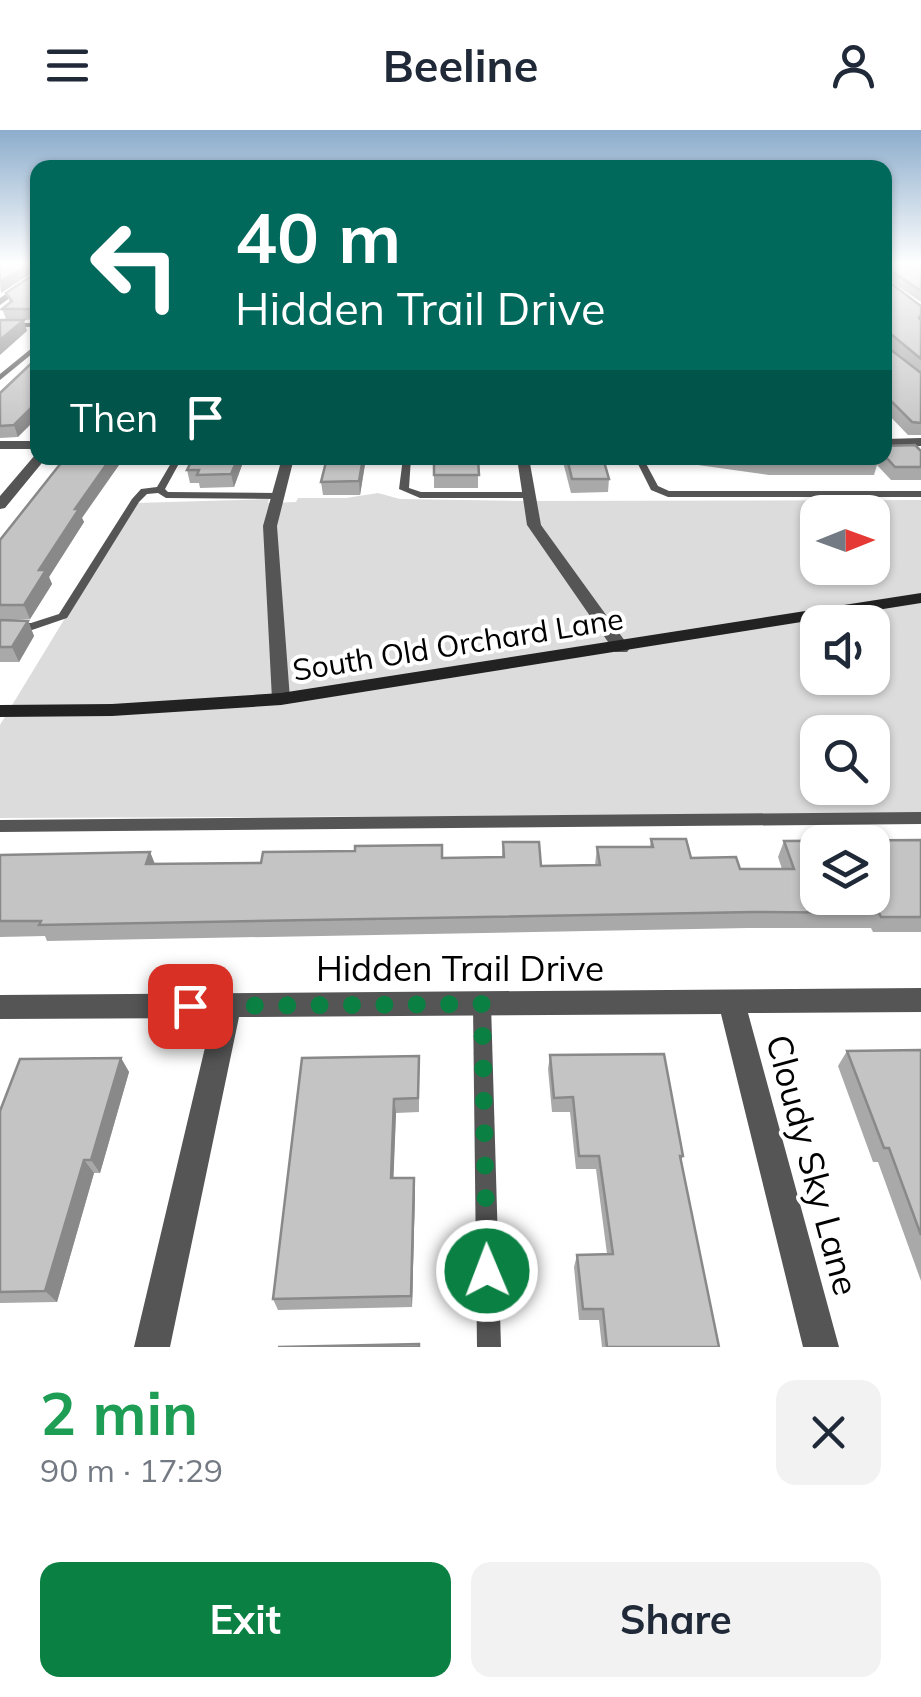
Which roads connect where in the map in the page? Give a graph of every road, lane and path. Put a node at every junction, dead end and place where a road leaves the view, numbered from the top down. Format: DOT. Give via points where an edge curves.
graph roads {
  1 [pos="0,325"];
  2 [pos="30,325"];
  3 [pos="30,351"];
  4 [pos="0,378"];
  5 [pos="921,442"];
  6 [pos="892,443"];
  7 [pos="0,445"];
  8 [pos="30,445"];
  9 [pos="34,465"];
  10 [pos="174,465"];
  11 [pos="286,465"];
  12 [pos="407,465"];
  13 [pos="524,465"];
  14 [pos="642,465"];
  15 [pos="160,490"];
  16 [pos="921,494"];
  17 [pos="276,496"];
  18 [pos="528,496"];
  19 [pos="0,505"];
  20 [pos="921,598"];
  21 [pos="0,626"];
  22 [pos="621,648"];
  23 [pos="281,699"];
  24 [pos="0,711"];
  25 [pos="921,818"];
  26 [pos="0,826"];
  27 [pos="921,1000"];
  28 [pos="730,1002"];
  29 [pos="482,1004"];
  30 [pos="228,1005"];
  31 [pos="0,1007"];
  32 [pos="152,1347"];
  33 [pos="489,1347"];
  34 [pos="821,1347"];
  1 -- 2 [label="lane"];
  3 -- 4 [label="lane"];
  5 -- 6 [label="street"];
  7 -- 8 [label="street"];
  9 -- 19 [label="street"];
  10 -- 15 [label="lane"];
  11 -- 17 [label="street"];
  12 -- 18 [label="lane" via="404,489 420,495"];
  13 -- 18 [label="street"];
  14 -- 16 [label="lane" via="654,488 668,494"];
  15 -- 17 [label="lane" via="178,496"];
  15 -- 21 [label="lane" via="134,501 63,616 32,626"];
  17 -- 23 [label="street" via="270,526"];
  18 -- 22 [label="street" via="534,524"];
  20 -- 22 [label="street, South Old Orchard Lane"];
  22 -- 23 [label="street, South Old Orchard Lane"];
  23 -- 24 [label="street, South Old Orchard Lane"];
  25 -- 26 [label="lane"];
  27 -- 28 [label="street, Hidden Trail Drive"];
  28 -- 29 [label="street, Hidden Trail Drive"];
  28 -- 34 [label="street, Cloudy Sky Lane"];
  29 -- 30 [label="street, Hidden Trail Drive"];
  29 -- 33 [label="lane"];
  30 -- 31 [label="street, Hidden Trail Drive"];
  30 -- 32 [label="street"];
}
